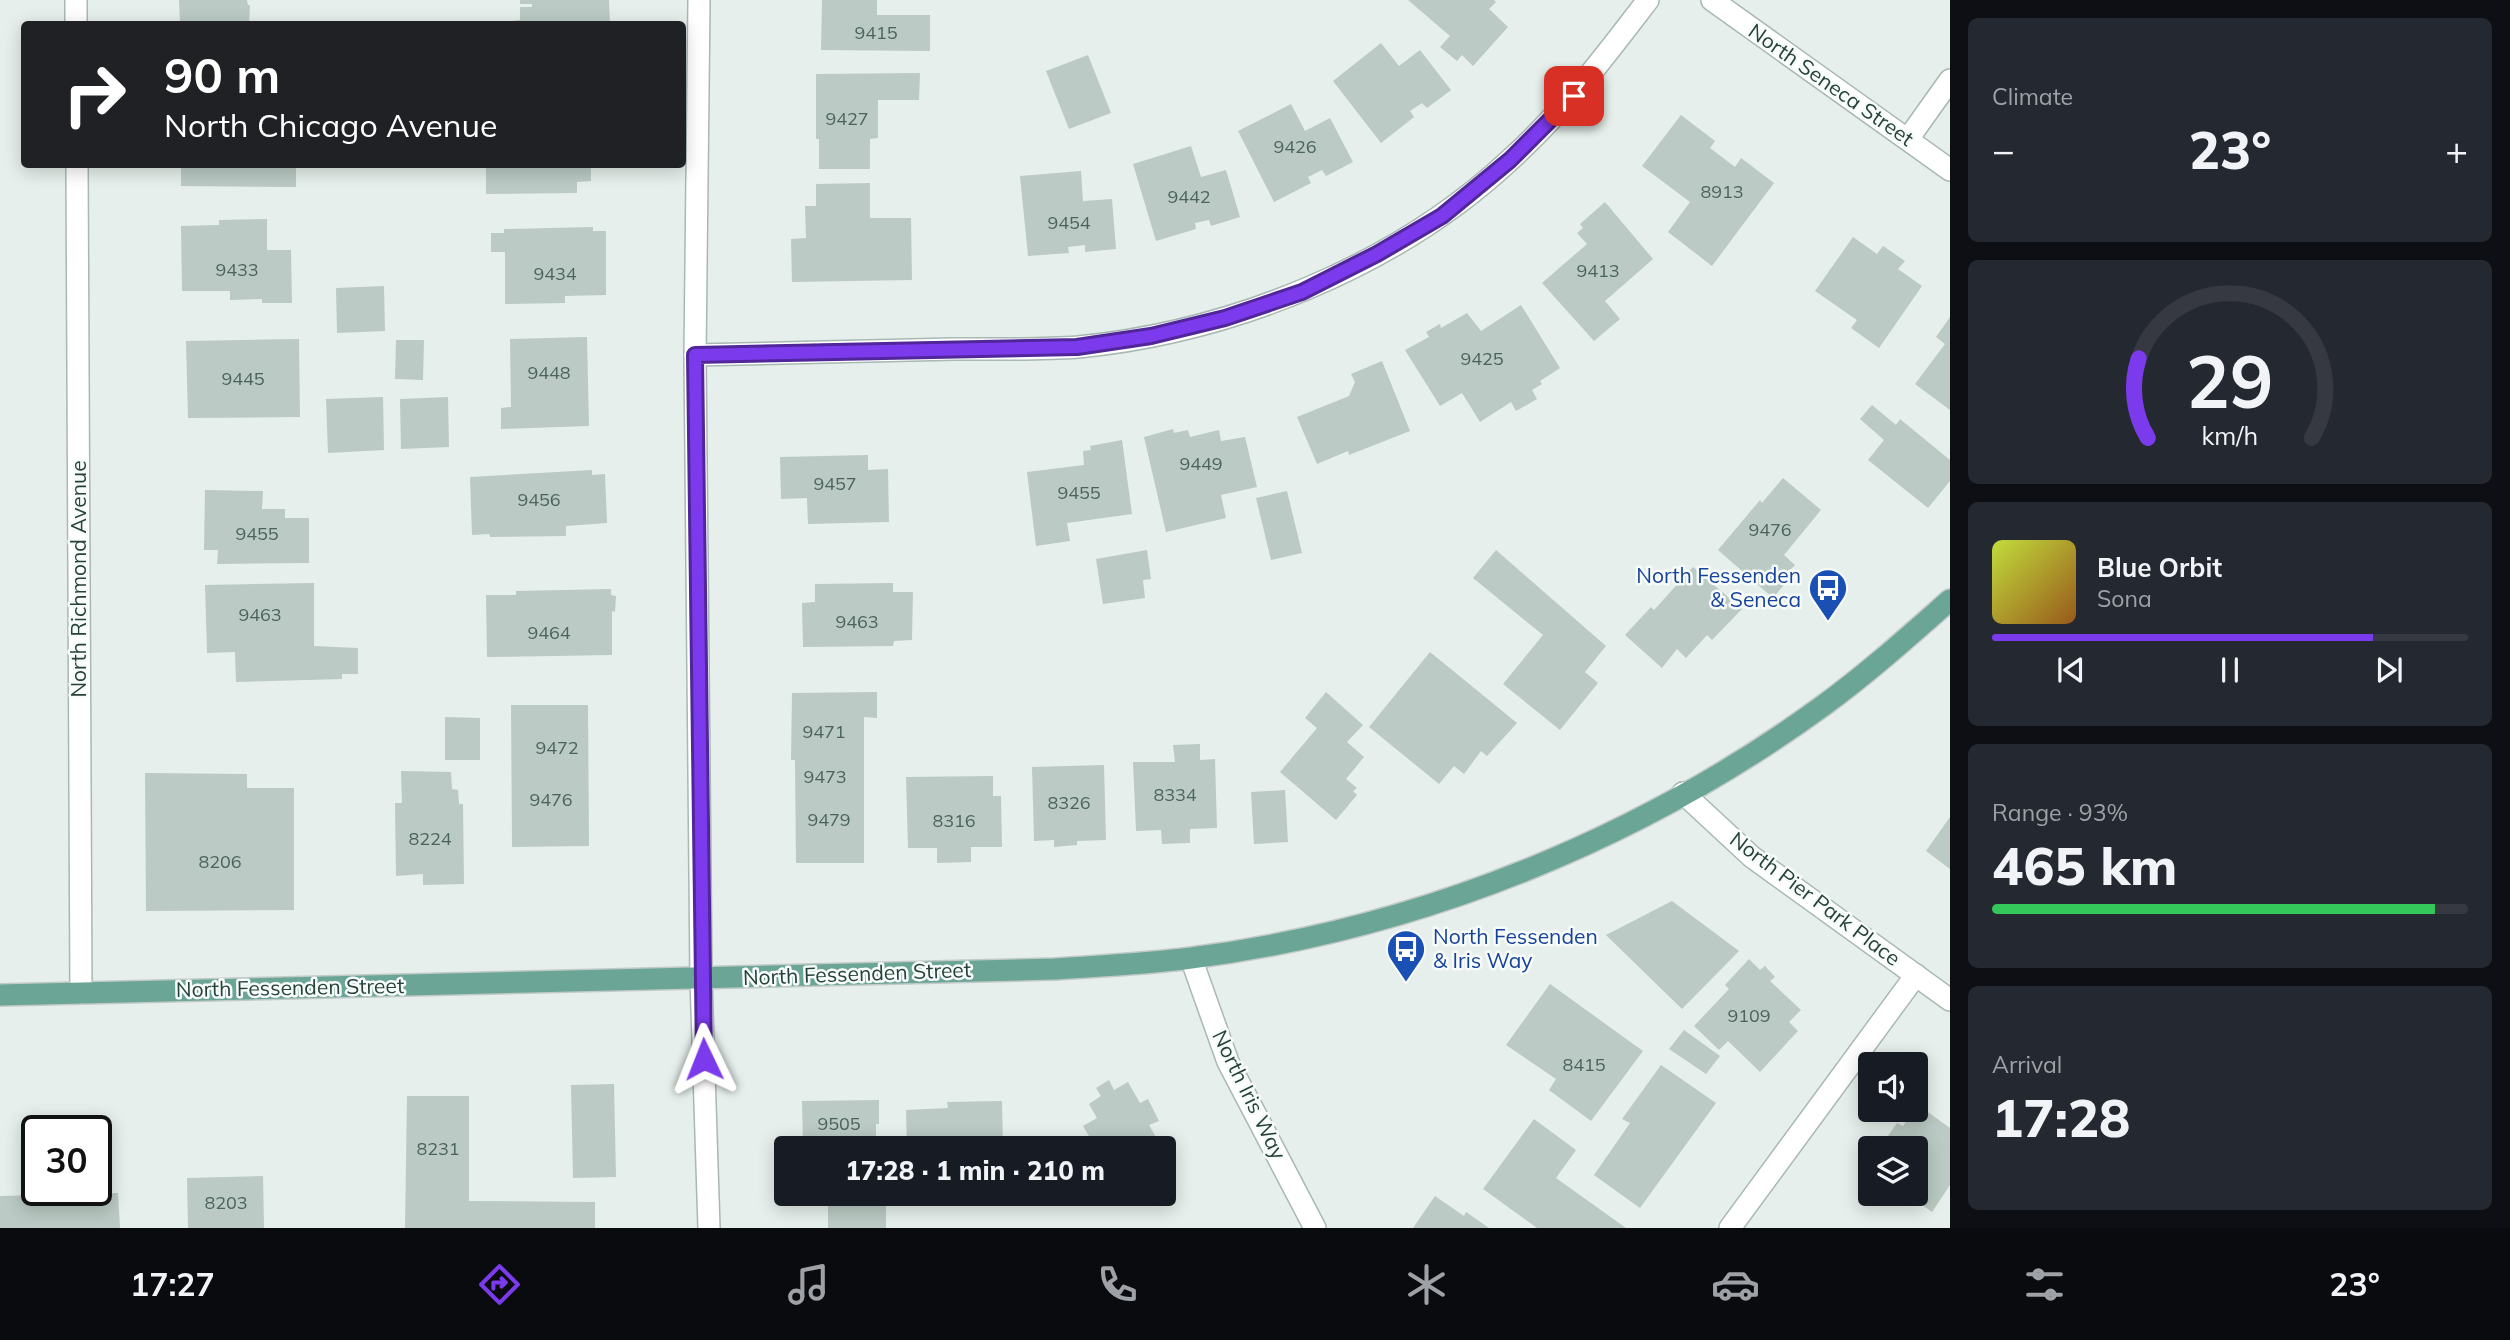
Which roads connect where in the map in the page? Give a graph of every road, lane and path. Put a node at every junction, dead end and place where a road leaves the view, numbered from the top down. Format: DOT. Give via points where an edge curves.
graph roads {
  1 [pos="76,0"];
  2 [pos="699,0"];
  3 [pos="1648,0"];
  4 [pos="1712,0"];
  5 [pos="76,21"];
  6 [pos="1950,80"];
  7 [pos="1908,139"];
  8 [pos="77,168"];
  9 [pos="1950,170"];
  10 [pos="695,355"];
  11 [pos="1950,600"];
  12 [pos="1683,793"];
  13 [pos="1191,958"];
  14 [pos="1916,975"];
  15 [pos="701,979"];
  16 [pos="81,993"];
  17 [pos="0,995"];
  18 [pos="1950,1000"];
  19 [pos="709,1228"];
  20 [pos="1315,1228"];
  21 [pos="1730,1228"];
  1 -- 5 [label="street"];
  2 -- 10 [label="street"];
  3 -- 10 [label="street" via="1574,96 1510,160 1442,216 1302,292 1225,318 1077,347"];
  4 -- 7 [label="street, North Seneca Street"];
  6 -- 7 [label="street"];
  7 -- 9 [label="street, North Seneca Street"];
  8 -- 16 [label="street, North Richmond Avenue"];
  10 -- 15 [label="street"];
  11 -- 12 [label="main road, North Fessenden Street" via="1824,705"];
  12 -- 13 [label="main road, North Fessenden Street" via="1549,862 1477,889 1336,931"];
  12 -- 14 [label="street, North Pier Park Place" via="1752,857"];
  13 -- 15 [label="main road, North Fessenden Street" via="1054,969"];
  13 -- 20 [label="street, North Iris Way" via="1228,1062"];
  14 -- 18 [label="street, North Pier Park Place"];
  14 -- 21 [label="street"];
  15 -- 16 [label="main road, North Fessenden Street"];
  15 -- 19 [label="street"];
  16 -- 17 [label="main road, North Fessenden Street"];
}
